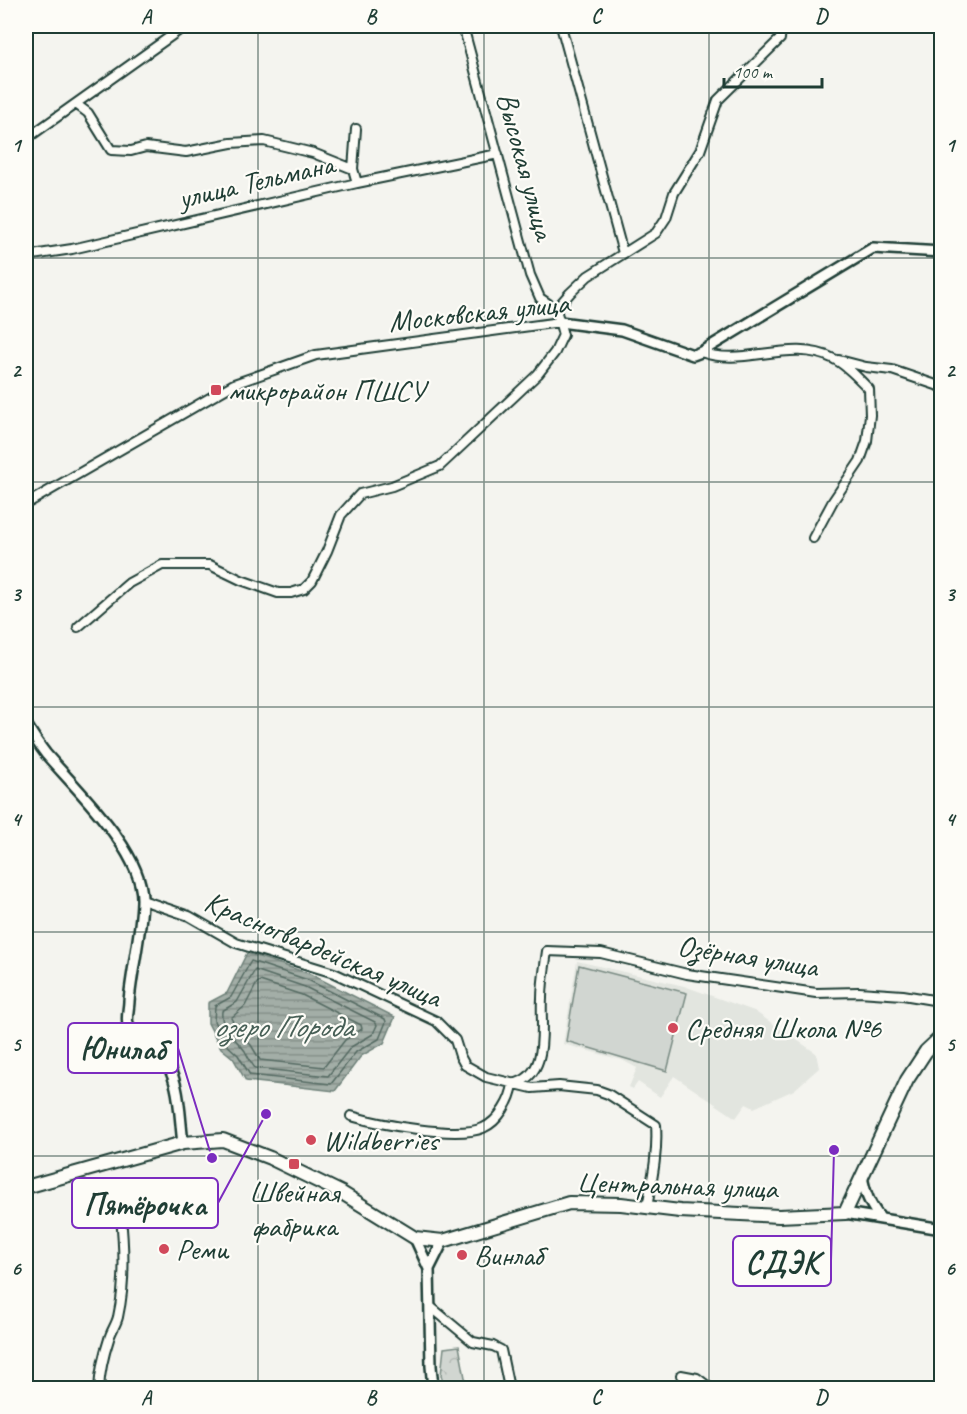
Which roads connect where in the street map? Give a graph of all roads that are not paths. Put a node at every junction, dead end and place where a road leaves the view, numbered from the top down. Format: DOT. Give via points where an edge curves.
graph roads {
  1 [pos="185,26"];
  2 [pos="464,26"];
  3 [pos="561,26"];
  4 [pos="781,26"];
  5 [pos="76,104"];
  6 [pos="356,129"];
  7 [pos="26,139"];
  8 [pos="498,154"];
  9 [pos="353,169"];
  10 [pos="357,183"];
  11 [pos="942,252"];
  12 [pos="623,253"];
  13 [pos="26,256"];
  14 [pos="556,309"];
  15 [pos="560,322"];
  16 [pos="701,352"];
  17 [pos="835,359"];
  18 [pos="942,387"];
  19 [pos="26,504"];
  20 [pos="813,538"];
  21 [pos="78,627"];
  22 [pos="26,724"];
  23 [pos="142,900"];
  24 [pos="942,1006"];
  25 [pos="942,1036"];
  26 [pos="513,1084"];
  27 [pos="351,1116"];
  28 [pos="183,1143"];
  29 [pos="862,1175"];
  30 [pos="26,1187"];
  31 [pos="120,1207"];
  32 [pos="647,1207"];
  33 [pos="845,1213"];
  34 [pos="881,1219"];
  35 [pos="942,1230"];
  36 [pos="415,1238"];
  37 [pos="443,1241"];
  38 [pos="429,1269"];
  39 [pos="431,1307"];
  40 [pos="681,1376"];
  41 [pos="99,1389"];
  42 [pos="433,1389"];
  43 [pos="509,1389"];
  44 [pos="710,1389"];
  1 -- 5 [label="street"];
  2 -- 8 [label="street, Высокая улица"];
  3 -- 12 [label="street"];
  4 -- 12 [label="street" via="780,39 718,100 700,151 674,193 656,233"];
  5 -- 7 [label="street"];
  5 -- 9 [label="street" via="88,113 111,150 146,147 186,152 264,141 313,153"];
  6 -- 9 [label="street"];
  8 -- 10 [label="street, улица Тельмана"];
  8 -- 14 [label="street, Высокая улица" via="530,275 540,298"];
  9 -- 10 [label="street"];
  10 -- 13 [label="street, улица Тельмана" via="72,249"];
  11 -- 16 [label="street" via="873,248"];
  12 -- 14 [label="street" via="588,276"];
  14 -- 15 [label="street"];
  15 -- 16 [label="street, Московская улица" via="622,330 693,355"];
  15 -- 19 [label="street, Московская улица" via="316,355 234,384"];
  15 -- 21 [label="street" via="563,335 538,374 440,466 392,486 360,494 350,504 341,515 312,581 304,589 278,593 210,565 162,565 129,584"];
  16 -- 17 [label="street" via="739,357 797,350"];
  17 -- 18 [label="street" via="892,370"];
  17 -- 20 [label="street" via="869,389 867,441 860,461"];
  22 -- 23 [label="street" via="125,850 140,881"];
  23 -- 26 [label="street, Красногвардейская улица" via="189,916 236,943 334,973 436,1021 455,1040 465,1065 486,1077"];
  23 -- 28 [label="street" via="128,1024 162,1057 172,1073"];
  24 -- 26 [label="street, Озёрная улица" via="933,1000 903,995 816,993 687,974 601,953 547,951 541,1050 532,1075"];
  25 -- 29 [label="main road" via="926,1051 907,1080"];
  26 -- 27 [label="street" via="508,1101 496,1118 484,1128 466,1132"];
  26 -- 32 [label="street, Красногвардейская улица" via="597,1090 656,1125"];
  28 -- 30 [label="main road"];
  28 -- 36 [label="main road" via="223,1140 270,1158 342,1192"];
  29 -- 33 [label="main road"];
  29 -- 34 [label="street" via="869,1204"];
  31 -- 41 [label="street" via="123,1287"];
  32 -- 33 [label="main road, Центральная улица" via="778,1216"];
  32 -- 37 [label="main road, Центральная улица" via="569,1203"];
  33 -- 34 [label="street, Центральная улица"];
  34 -- 35 [label="street, Центральная улица"];
  36 -- 37 [label="main road, Центральная улица"];
  36 -- 38 [label="street"];
  37 -- 38 [label="street"];
  38 -- 39 [label="street"];
  39 -- 42 [label="street"];
  39 -- 43 [label="street" via="473,1342 501,1350"];
  40 -- 44 [label="street" via="698,1378"];
}
